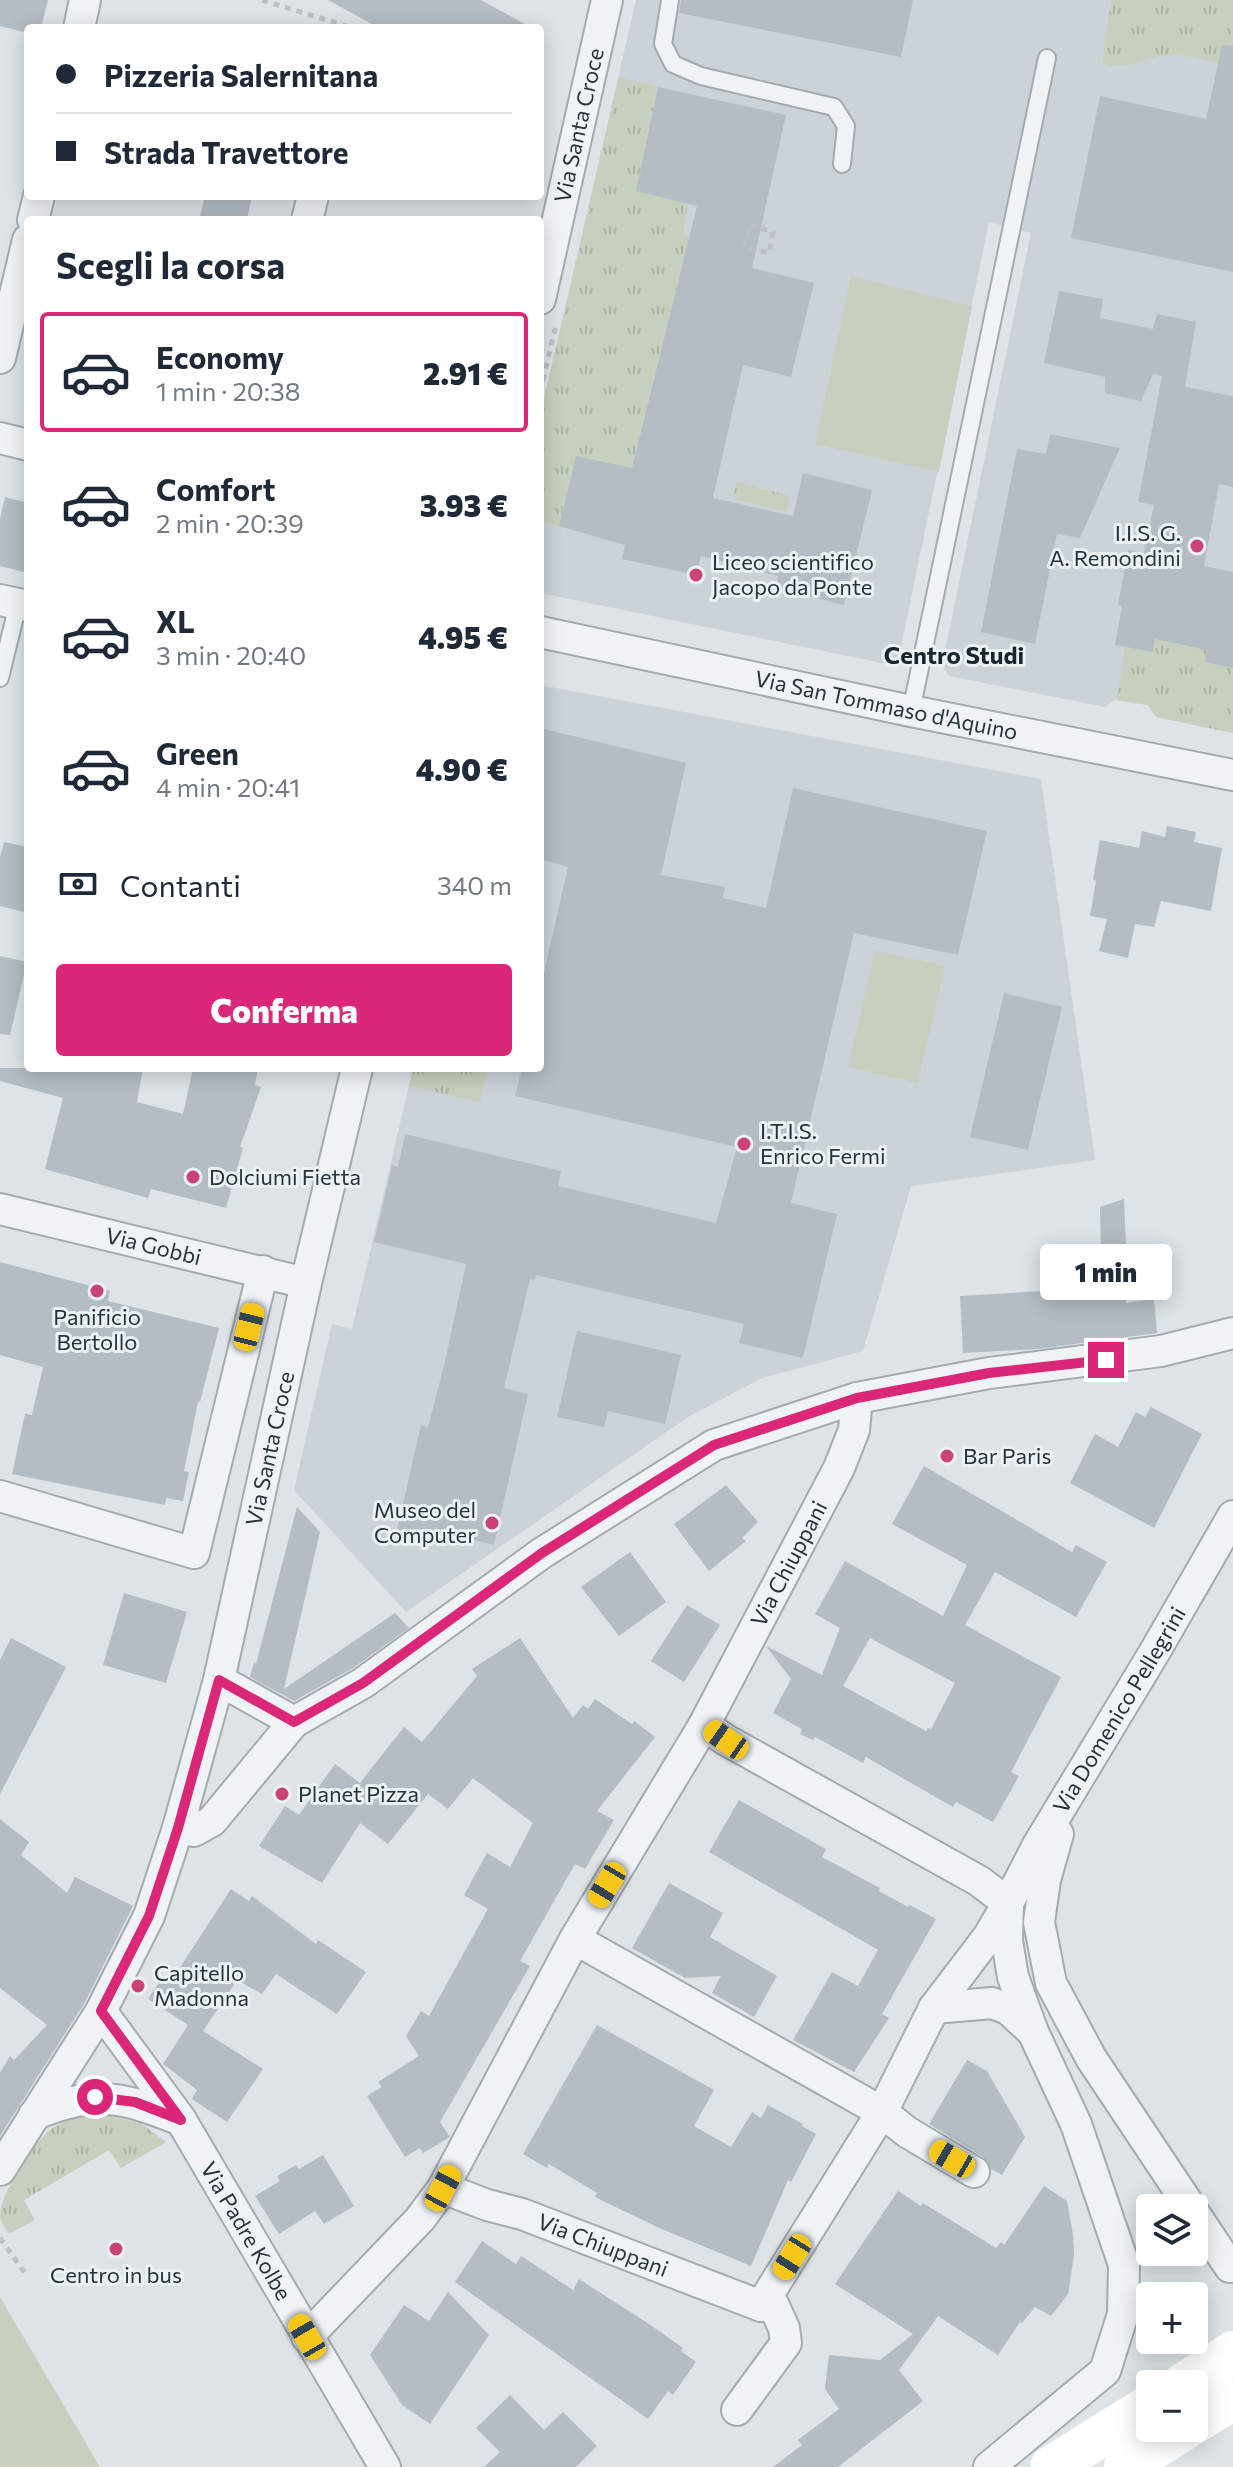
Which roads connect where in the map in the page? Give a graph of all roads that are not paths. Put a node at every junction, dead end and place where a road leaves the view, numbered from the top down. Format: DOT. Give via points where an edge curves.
graph roads {
  1 [pos="85,0"];
  2 [pos="607,0"];
  3 [pos="670,0"];
  4 [pos="80,24"];
  5 [pos="1047,58"];
  6 [pos="842,164"];
  7 [pos="24,257"];
  8 [pos="544,281"];
  9 [pos="0,358"];
  10 [pos="0,438"];
  11 [pos="24,444"];
  12 [pos="15,603"];
  13 [pos="544,633"];
  14 [pos="0,678"];
  15 [pos="911,711"];
  16 [pos="1233,775"];
  17 [pos="356,1072"];
  18 [pos="0,1209"];
  19 [pos="263,1271"];
  20 [pos="306,1283"];
  21 [pos="1233,1333"];
  22 [pos="857,1398"];
  23 [pos="0,1496"];
  24 [pos="1233,1516"];
  25 [pos="1233,1529"];
  26 [pos="219,1680"];
  27 [pos="294,1722"];
  28 [pos="704,1725"];
  29 [pos="178,1828"];
  30 [pos="1008,1903"];
  31 [pos="575,1939"];
  32 [pos="934,2008"];
  33 [pos="101,2011"];
  34 [pos="1033,2032"];
  35 [pos="882,2112"];
  36 [pos="34,2115"];
  37 [pos="181,2120"];
  38 [pos="0,2170"];
  39 [pos="974,2172"];
  40 [pos="443,2188"];
  41 [pos="1181,2194"];
  42 [pos="1208,2234"];
  43 [pos="1230,2267"];
  44 [pos="761,2306"];
  45 [pos="307,2337"];
  46 [pos="1233,2352"];
  47 [pos="1205,2370"];
  48 [pos="1233,2399"];
  49 [pos="737,2410"];
  50 [pos="1136,2414"];
  51 [pos="1208,2414"];
  52 [pos="1164,2442"];
  53 [pos="385,2467"];
  54 [pos="989,2467"];
  55 [pos="1051,2467"];
  56 [pos="1125,2467"];
  1 -- 4 [label="street"];
  2 -- 8 [label="street, Via Santa Croce"];
  3 -- 6 [label="lane" via="663,44 673,64 701,76 834,107 846,126"];
  5 -- 15 [label="lane"];
  7 -- 9 [label="street"];
  10 -- 11 [label="street"];
  12 -- 14 [label="lane"];
  13 -- 15 [label="street, Via San Tommaso d'Aquino"];
  15 -- 16 [label="street, Via San Tommaso d'Aquino"];
  17 -- 20 [label="street, Via Santa Croce"];
  18 -- 19 [label="street, Via Gobbi"];
  19 -- 20 [label="street, Via Gobbi"];
  19 -- 23 [label="street, Via Santa Croce" via="194,1553"];
  20 -- 26 [label="street, Via Santa Croce"];
  21 -- 22 [label="street" via="1161,1351 989,1373"];
  22 -- 27 [label="street" via="714,1445 542,1553 363,1683"];
  22 -- 28 [label="street, Via Chiuppani" via="854,1430 839,1468"];
  24 -- 30 [label="street, Via Domenico Pellegrini"];
  25 -- 41 [label="street" via="1058,1834 1039,1922 1051,1983 1084,2046"];
  26 -- 27 [label="street"];
  26 -- 29 [label="street, Via Santa Croce"];
  27 -- 29 [label="street" via="212,1821 194,1831"];
  28 -- 30 [label="street" via="979,1881"];
  28 -- 31 [label="street, Via Chiuppani"];
  29 -- 33 [label="street, Via Santa Croce" via="149,1916"];
  30 -- 32 [label="street, Via Domenico Pellegrini"];
  30 -- 34 [label="street, Via Domenico Pellegrini" via="1013,1977"];
  31 -- 35 [label="street"];
  31 -- 40 [label="street, Via Chiuppani"];
  32 -- 34 [label="street, Via Domenico Pellegrini" via="992,2003 1008,2009"];
  32 -- 35 [label="street, Via Domenico Pellegrini"];
  33 -- 36 [label="street, Via Santa Croce"];
  33 -- 37 [label="street, Via Padre Kolbe"];
  34 -- 54 [label="street, Via Domenico Pellegrini" via="1076,2124 1124,2265 1123,2314 1105,2371"];
  35 -- 39 [label="street"];
  35 -- 44 [label="street, Via Domenico Pellegrini"];
  36 -- 37 [label="street" via="95,2097 135,2102"];
  36 -- 38 [label="street, Via Santa Croce"];
  37 -- 45 [label="street, Via Padre Kolbe"];
  40 -- 44 [label="street, Via Chiuppani"];
  40 -- 45 [label="street, Via Chiuppani"];
  42 -- 43 [label="street"];
  44 -- 49 [label="street" via="773,2304 786,2343"];
  45 -- 53 [label="street, Via Padre Kolbe"];
  46 -- 47 [label="main road"];
  48 -- 51 [label="main road"];
  50 -- 55 [label="main road"];
  52 -- 56 [label="main road"];
}
